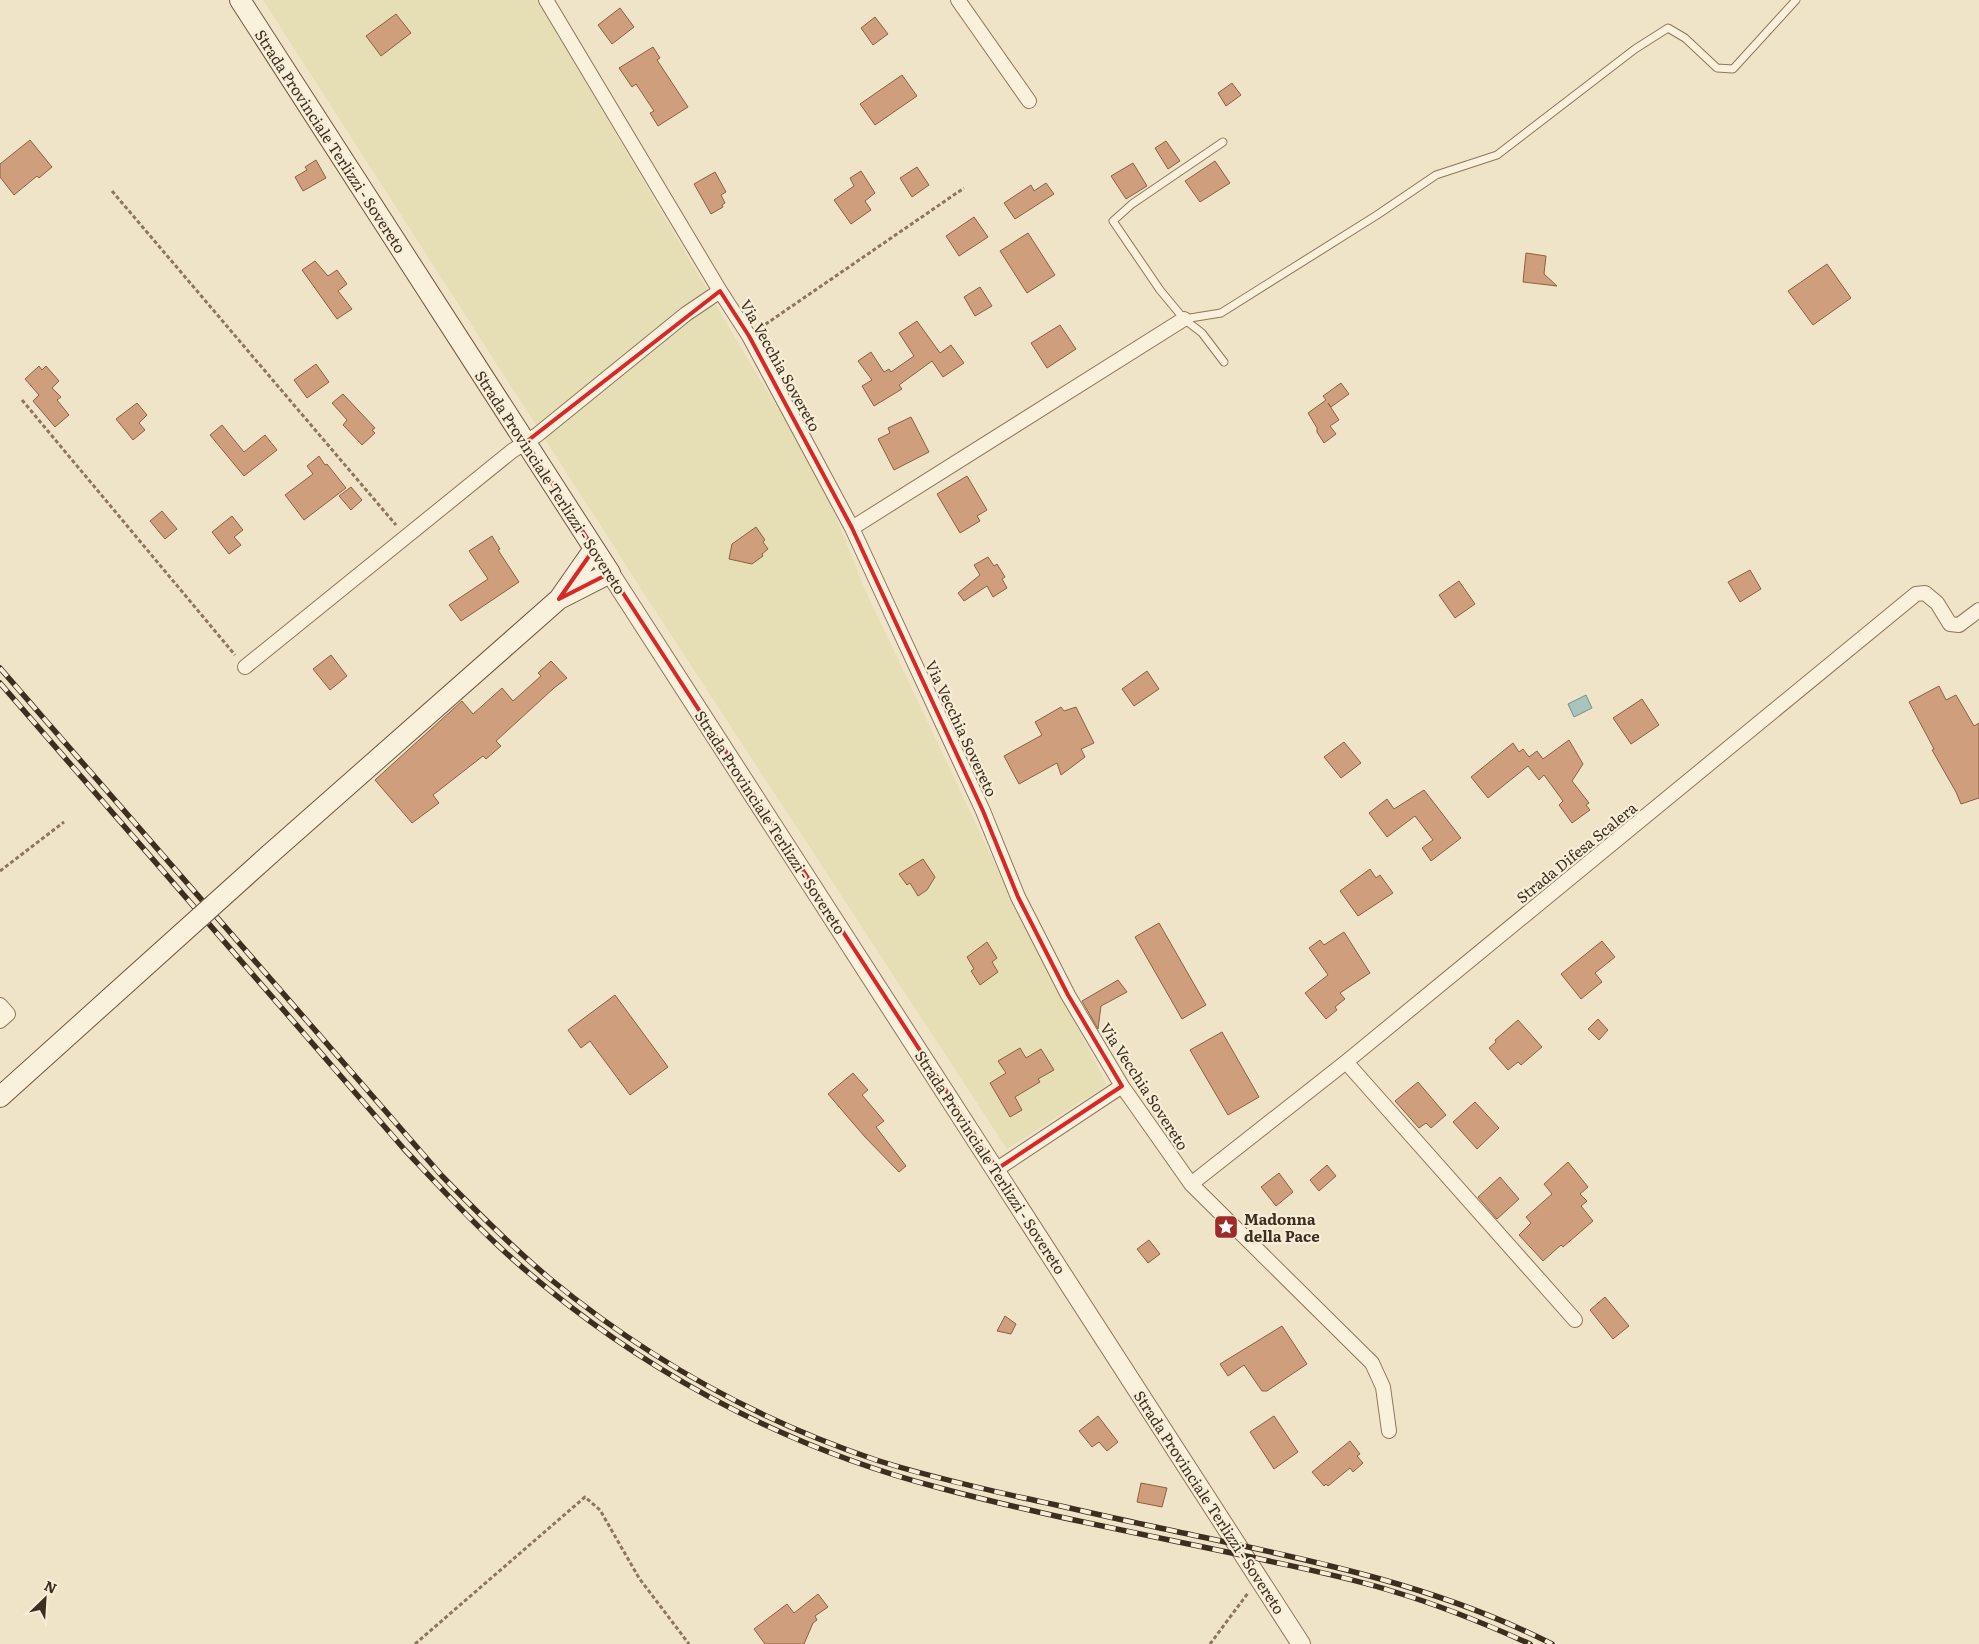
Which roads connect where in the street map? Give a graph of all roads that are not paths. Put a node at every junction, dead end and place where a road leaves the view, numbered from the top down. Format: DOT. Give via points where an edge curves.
graph roads {
  1 [pos="240,0"];
  2 [pos="546,0"];
  3 [pos="958,0"];
  4 [pos="1796,0"];
  5 [pos="1030,101"];
  6 [pos="1223,142"];
  7 [pos="720,291"];
  8 [pos="1184,319"];
  9 [pos="1224,362"];
  10 [pos="526,442"];
  11 [pos="852,528"];
  12 [pos="594,549"];
  13 [pos="610,572"];
  14 [pos="559,599"];
  15 [pos="1979,610"];
  16 [pos="245,667"];
  17 [pos="0,1005"];
  18 [pos="0,1021"];
  19 [pos="1346,1062"];
  20 [pos="1122,1086"];
  21 [pos="0,1097"];
  22 [pos="996,1170"];
  23 [pos="1191,1184"];
  24 [pos="1575,1320"];
  25 [pos="1389,1432"];
  26 [pos="1301,1644"];
  1 -- 10 [label="main road, Strada Provinciale Terlizzi - Sovereto"];
  2 -- 7 [label="street, Via Vecchia Sovereto"];
  3 -- 5 [label="street"];
  4 -- 8 [label="lane" via="1733,69 1717,68 1685,38 1668,28 1497,155 1436,175 1377,216 1221,313"];
  6 -- 8 [label="lane" via="1132,204 1113,221"];
  7 -- 10 [label="street" via="686,314"];
  7 -- 11 [label="street, Via Vecchia Sovereto" via="749,336"];
  8 -- 9 [label="lane" via="1202,333"];
  8 -- 11 [label="street"];
  10 -- 12 [label="main road, Strada Provinciale Terlizzi - Sovereto"];
  10 -- 16 [label="street"];
  11 -- 20 [label="street, Via Vecchia Sovereto" via="983,811 1018,897 1068,995"];
  12 -- 13 [label="main road, Strada Provinciale Terlizzi - Sovereto"];
  12 -- 14 [label="main road"];
  13 -- 14 [label="main road"];
  13 -- 22 [label="street, Strada Provinciale Terlizzi - Sovereto"];
  14 -- 21 [label="main road, bridge"];
  15 -- 19 [label="street, Strada Difesa Scalera" via="1959,626 1950,624 1937,603 1925,593 1916,594"];
  17 -- 18 [label="street" via="8,1014"];
  19 -- 23 [label="street, Strada Difesa Scalera"];
  19 -- 24 [label="street"];
  20 -- 22 [label="street"];
  20 -- 23 [label="street, Via Vecchia Sovereto"];
  22 -- 26 [label="street, Strada Provinciale Terlizzi - Sovereto"];
  23 -- 25 [label="street, Via Vecchia Sovereto" via="1372,1363 1383,1387"];
}
